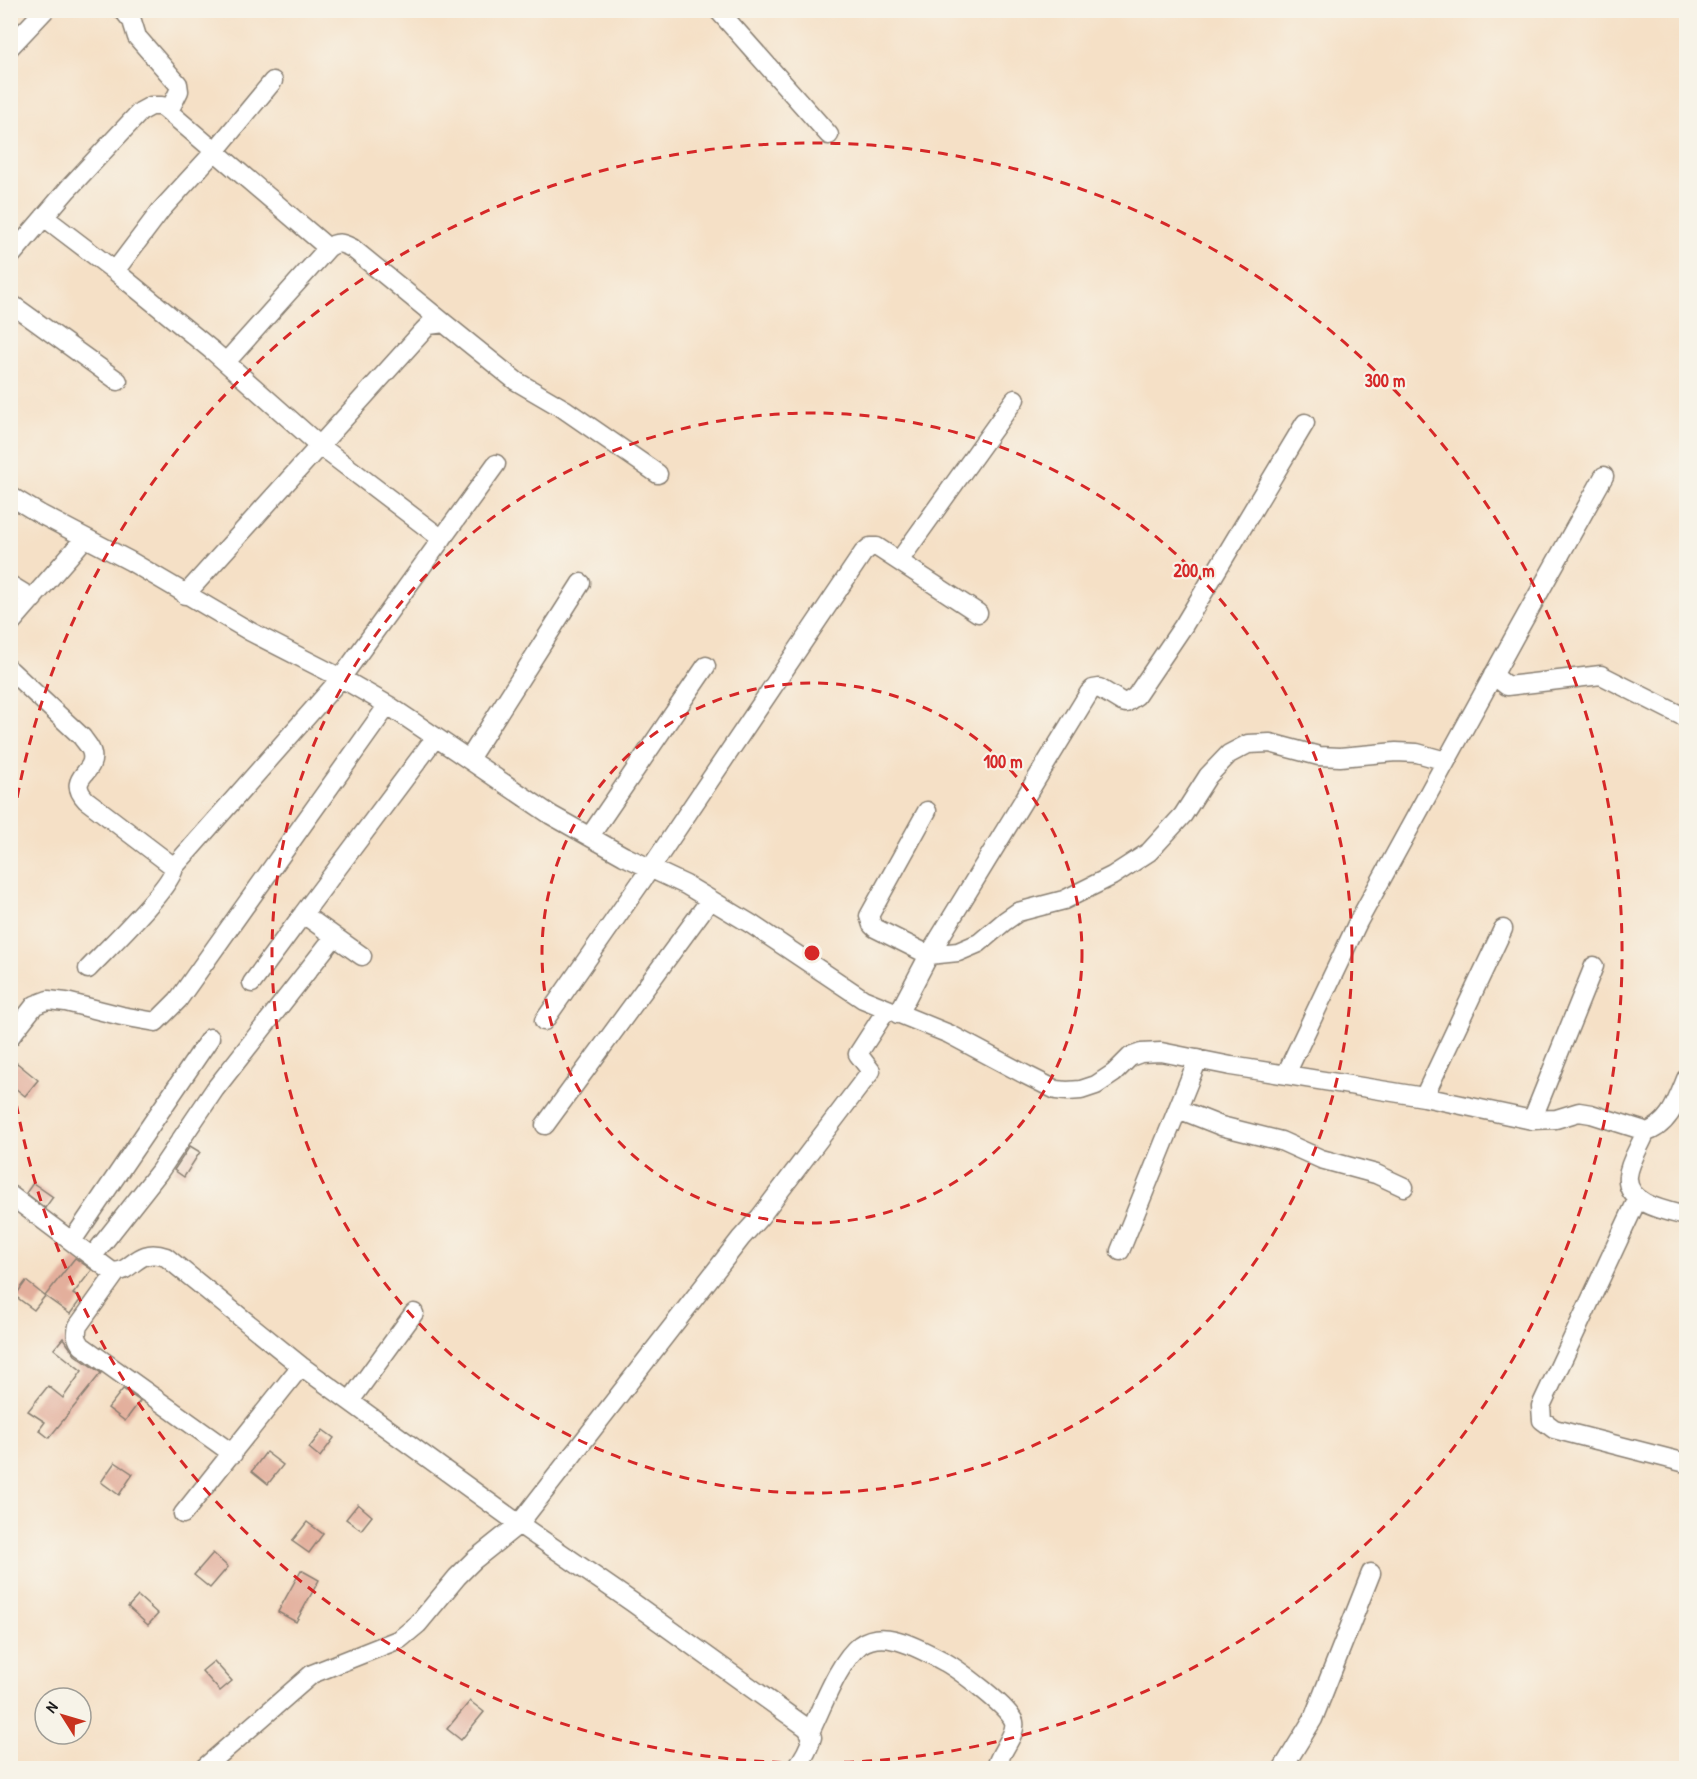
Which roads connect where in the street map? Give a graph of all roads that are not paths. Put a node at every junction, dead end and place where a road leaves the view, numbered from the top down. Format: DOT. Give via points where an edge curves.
graph roads {
  1 [pos="45,10"];
  2 [pos="123,10"];
  3 [pos="718,10"];
  4 [pos="10,46"];
  5 [pos="273,81"];
  6 [pos="169,111"];
  7 [pos="829,135"];
  8 [pos="215,151"];
  9 [pos="44,217"];
  10 [pos="328,248"];
  11 [pos="10,256"];
  12 [pos="115,271"];
  13 [pos="10,303"];
  14 [pos="444,323"];
  15 [pos="226,362"];
  16 [pos="118,381"];
  17 [pos="1015,399"];
  18 [pos="1305,423"];
  19 [pos="320,446"];
  20 [pos="496,464"];
  21 [pos="658,474"];
  22 [pos="1604,476"];
  23 [pos="10,496"];
  24 [pos="85,538"];
  25 [pos="442,539"];
  26 [pos="899,561"];
  27 [pos="581,583"];
  28 [pos="10,585"];
  29 [pos="186,595"];
  30 [pos="33,599"];
  31 [pos="978,613"];
  32 [pos="10,624"];
  33 [pos="706,666"];
  34 [pos="10,670"];
  35 [pos="1493,675"];
  36 [pos="341,678"];
  37 [pos="388,705"];
  38 [pos="1686,718"];
  39 [pos="435,738"];
  40 [pos="469,759"];
  41 [pos="1446,761"];
  42 [pos="927,812"];
  43 [pos="590,836"];
  44 [pos="174,867"];
  45 [pos="650,869"];
  46 [pos="710,900"];
  47 [pos="303,914"];
  48 [pos="1503,929"];
  49 [pos="334,937"];
  50 [pos="929,955"];
  51 [pos="362,956"];
  52 [pos="1594,966"];
  53 [pos="88,969"];
  54 [pos="252,983"];
  55 [pos="892,1011"];
  56 [pos="544,1021"];
  57 [pos="10,1037"];
  58 [pos="210,1038"];
  59 [pos="1198,1059"];
  60 [pos="1286,1074"];
  61 [pos="1686,1079"];
  62 [pos="1424,1097"];
  63 [pos="1178,1109"];
  64 [pos="1532,1120"];
  65 [pos="545,1125"];
  66 [pos="1644,1133"];
  67 [pos="1404,1187"];
  68 [pos="10,1195"];
  69 [pos="1638,1198"];
  70 [pos="1686,1216"];
  71 [pos="72,1241"];
  72 [pos="1120,1251"];
  73 [pos="92,1257"];
  74 [pos="116,1273"];
  75 [pos="414,1313"];
  76 [pos="301,1366"];
  77 [pos="350,1401"];
  78 [pos="233,1454"];
  79 [pos="1686,1463"];
  80 [pos="183,1514"];
  81 [pos="519,1524"];
  82 [pos="1371,1573"];
  83 [pos="810,1732"];
  84 [pos="204,1768"];
  85 [pos="796,1768"];
  86 [pos="996,1768"];
  87 [pos="1283,1768"];
  1 -- 4 [label="street"];
  2 -- 6 [label="street" via="137,37 178,84 179,91"];
  3 -- 7 [label="street"];
  5 -- 8 [label="street"];
  6 -- 8 [label="street"];
  6 -- 9 [label="street" via="151,106 140,111"];
  8 -- 10 [label="street"];
  8 -- 12 [label="street" via="161,210"];
  9 -- 11 [label="street"];
  9 -- 12 [label="street"];
  10 -- 14 [label="street" via="339,243 351,248"];
  10 -- 15 [label="street"];
  12 -- 15 [label="street"];
  13 -- 16 [label="street"];
  14 -- 19 [label="street" via="429,325"];
  14 -- 21 [label="street" via="516,381"];
  15 -- 19 [label="street"];
  17 -- 26 [label="street"];
  18 -- 50 [label="street" via="1184,625 1136,696 1126,703 1100,688 1089,693"];
  19 -- 25 [label="street"];
  19 -- 29 [label="street"];
  20 -- 25 [label="street"];
  22 -- 35 [label="street"];
  23 -- 24 [label="street"];
  24 -- 29 [label="street"];
  24 -- 30 [label="street"];
  25 -- 36 [label="street"];
  26 -- 31 [label="street"];
  26 -- 45 [label="street" via="877,547 863,553"];
  27 -- 40 [label="street"];
  28 -- 30 [label="street"];
  29 -- 36 [label="street"];
  30 -- 32 [label="street"];
  33 -- 43 [label="street"];
  34 -- 44 [label="street" via="90,749 92,761 77,787 80,793"];
  35 -- 38 [label="street" via="1507,686 1601,675"];
  35 -- 41 [label="street"];
  36 -- 37 [label="street"];
  36 -- 44 [label="street"];
  37 -- 39 [label="street"];
  37 -- 57 [label="street" via="178,1000 156,1022 48,1000 35,1005"];
  39 -- 40 [label="street"];
  39 -- 47 [label="street"];
  40 -- 43 [label="street" via="551,815"];
  41 -- 50 [label="street" via="1396,752 1319,756 1270,743 1248,744 1229,754 1208,776 1183,815 1140,858 1064,900 1018,912 979,943 958,952"];
  41 -- 60 [label="street" via="1358,922"];
  42 -- 50 [label="street" via="869,916 875,928"];
  43 -- 45 [label="street"];
  44 -- 53 [label="street" via="163,889"];
  45 -- 46 [label="street"];
  45 -- 56 [label="street"];
  46 -- 55 [label="street" via="863,999"];
  46 -- 65 [label="street"];
  47 -- 49 [label="street"];
  47 -- 54 [label="street"];
  48 -- 62 [label="street"];
  49 -- 51 [label="street"];
  49 -- 73 [label="street" via="215,1089 159,1172"];
  50 -- 55 [label="street"];
  52 -- 64 [label="street"];
  55 -- 59 [label="street" via="949,1034 1056,1090 1081,1090 1096,1085 1130,1057 1141,1053 1161,1052"];
  55 -- 81 [label="street" via="858,1054 871,1071"];
  58 -- 71 [label="street"];
  59 -- 60 [label="street"];
  59 -- 63 [label="street"];
  60 -- 62 [label="street"];
  61 -- 66 [label="street" via="1664,1122"];
  62 -- 64 [label="street"];
  63 -- 67 [label="street" via="1221,1126 1281,1141"];
  63 -- 72 [label="street"];
  64 -- 66 [label="street" via="1556,1119 1579,1112 1634,1126"];
  66 -- 69 [label="street" via="1628,1179"];
  68 -- 71 [label="street"];
  69 -- 70 [label="street" via="1661,1210"];
  69 -- 79 [label="street" via="1541,1406 1542,1420 1554,1429"];
  71 -- 73 [label="street"];
  73 -- 74 [label="street"];
  74 -- 76 [label="street" via="147,1254 166,1257"];
  74 -- 78 [label="street" via="78,1326 78,1340"];
  75 -- 77 [label="street"];
  76 -- 77 [label="street"];
  76 -- 78 [label="street"];
  77 -- 81 [label="street"];
  78 -- 80 [label="street"];
  81 -- 83 [label="street"];
  81 -- 84 [label="street" via="474,1560 400,1639 312,1674"];
  82 -- 87 [label="street" via="1313,1719"];
  83 -- 85 [label="street" via="811,1743"];
  83 -- 86 [label="street" via="849,1654 877,1638 896,1640 947,1663 987,1692 1010,1715 1013,1731"];
}
